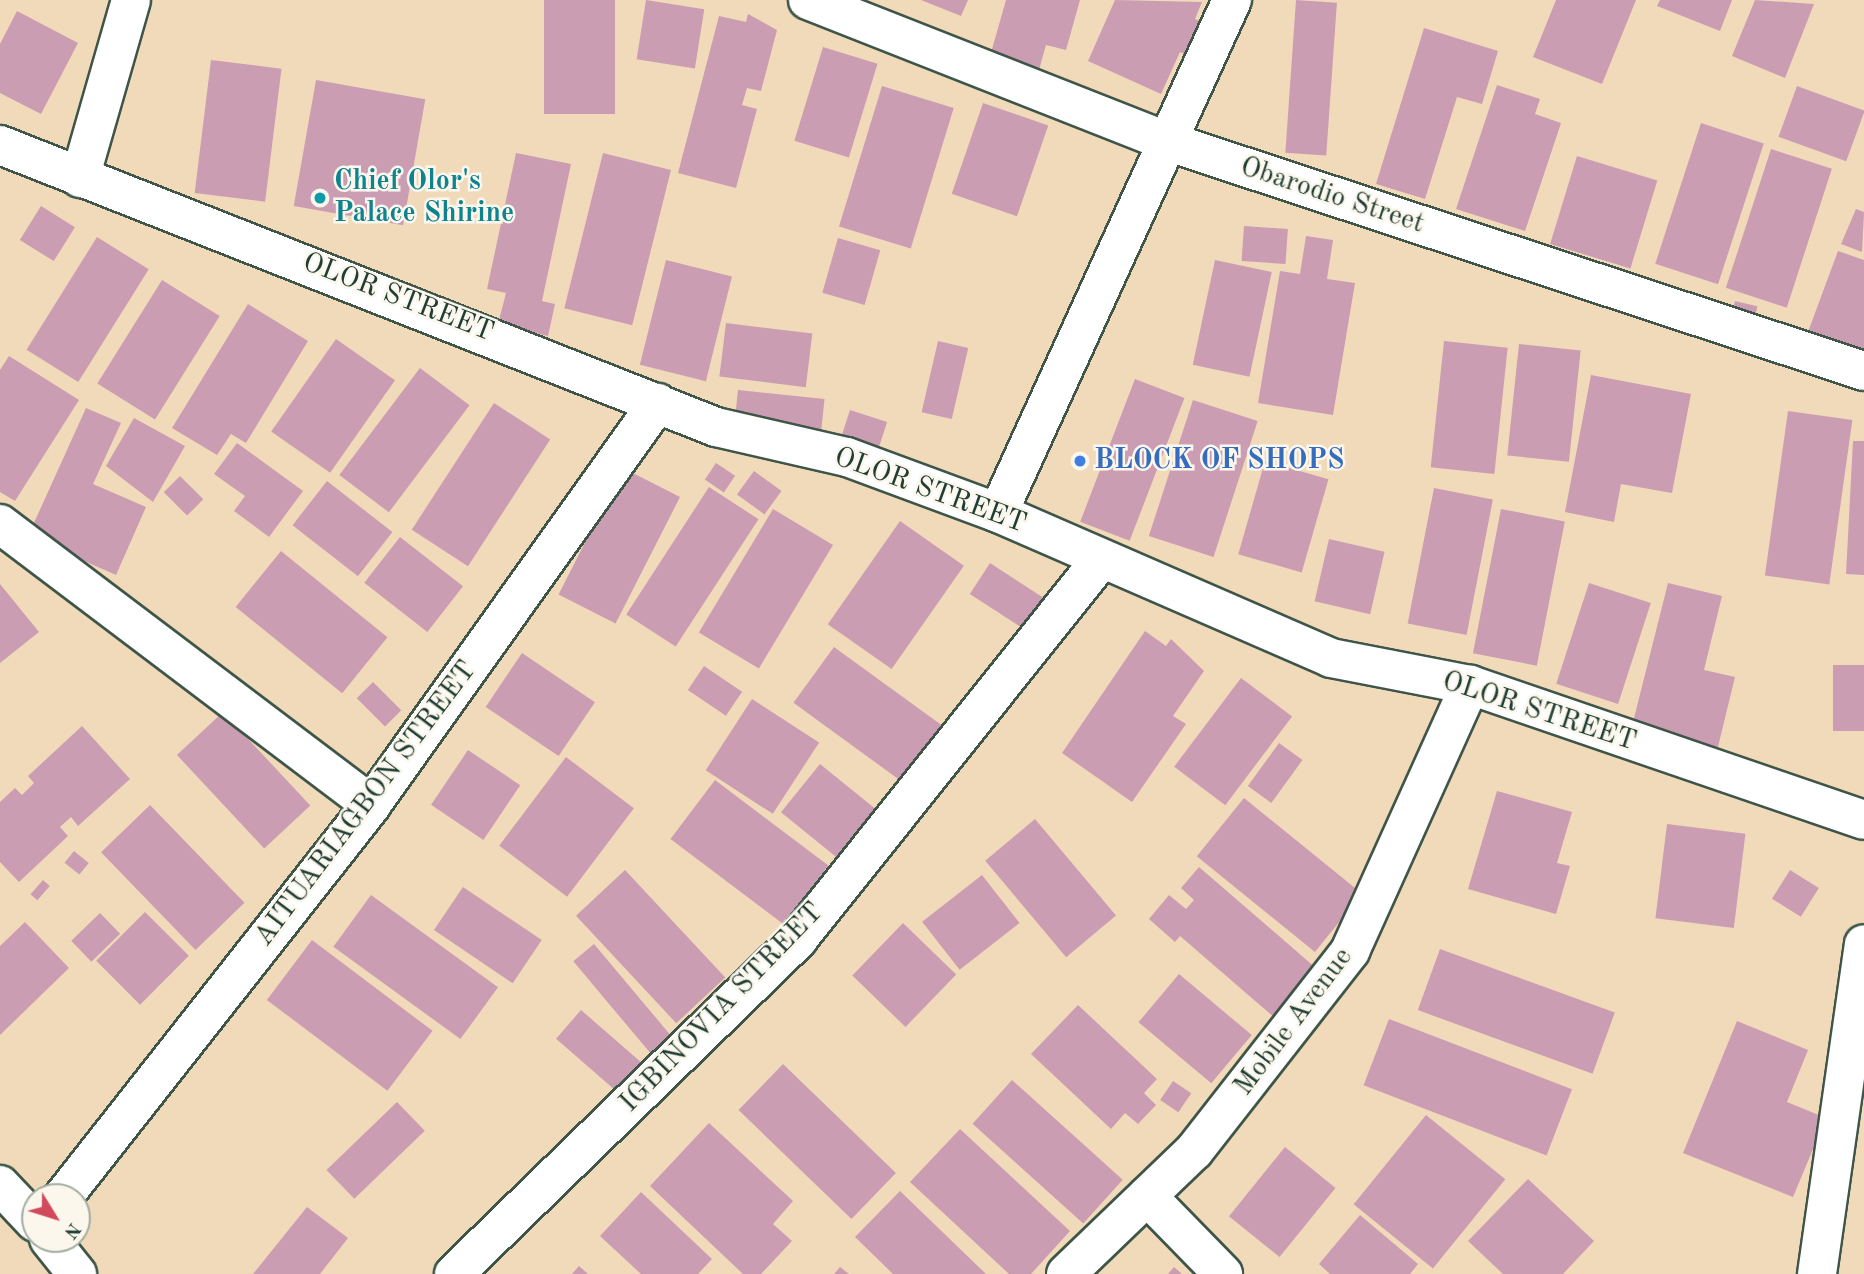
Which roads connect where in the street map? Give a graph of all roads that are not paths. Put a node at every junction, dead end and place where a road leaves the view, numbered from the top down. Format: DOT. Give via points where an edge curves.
graph roads {
  1 [pos="131,0"];
  2 [pos="808,0"];
  3 [pos="1232,0"];
  4 [pos="1163,140"];
  5 [pos="0,145"];
  6 [pos="80,178"];
  7 [pos="1864,371"];
  8 [pos="658,403"];
  9 [pos="998,513"];
  10 [pos="0,523"];
  11 [pos="1101,559"];
  12 [pos="1470,685"];
  13 [pos="371,805"];
  14 [pos="1864,820"];
  15 [pos="1864,944"];
  16 [pos="74,1183"];
  17 [pos="0,1185"];
  18 [pos="1147,1196"];
  19 [pos="21,1207"];
  20 [pos="60,1253"];
  21 [pos="77,1274"];
  22 [pos="454,1274"];
  23 [pos="1066,1274"];
  24 [pos="1223,1274"];
  25 [pos="1817,1274"];
  1 -- 6 [label="street"];
  2 -- 4 [label="street, Obarodio Street"];
  3 -- 4 [label="street"];
  4 -- 7 [label="street, Obarodio Street"];
  4 -- 9 [label="street"];
  5 -- 6 [label="street, OLOR STREET"];
  6 -- 8 [label="street, OLOR STREET"];
  8 -- 9 [label="street, OLOR STREET" via="716,427 847,457"];
  8 -- 13 [label="street, AITUARIAGBON STREET"];
  9 -- 11 [label="street, OLOR STREET"];
  10 -- 13 [label="street"];
  11 -- 12 [label="street, OLOR STREET" via="1331,658"];
  11 -- 22 [label="street, IGBINOVIA STREET" via="798,939"];
  12 -- 14 [label="street, OLOR STREET"];
  12 -- 18 [label="street, Mobile Avenue" via="1350,951 1194,1151"];
  13 -- 16 [label="street, AITUARIAGBON STREET"];
  15 -- 25 [label="street"];
  17 -- 19 [label="street"];
  18 -- 23 [label="street, Mobile Avenue"];
  18 -- 24 [label="street"];
  20 -- 21 [label="street"];
}
